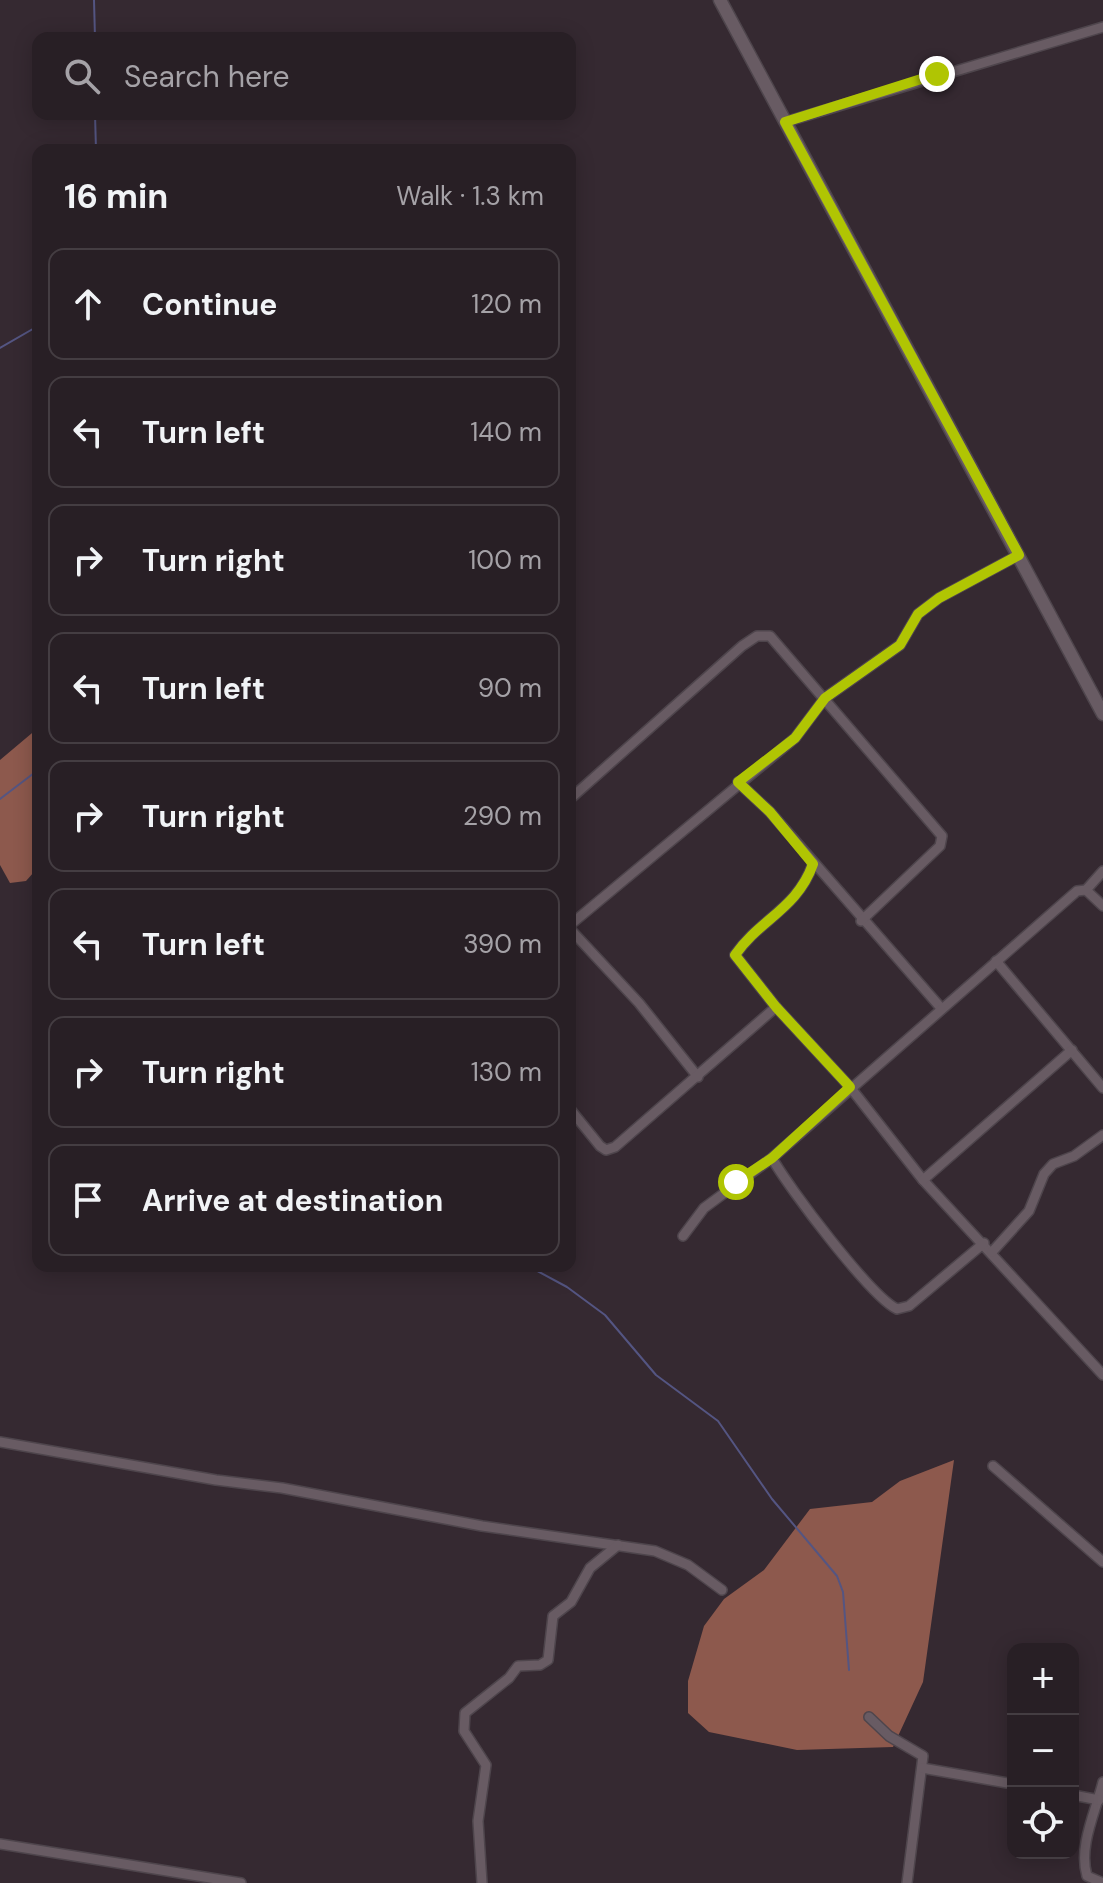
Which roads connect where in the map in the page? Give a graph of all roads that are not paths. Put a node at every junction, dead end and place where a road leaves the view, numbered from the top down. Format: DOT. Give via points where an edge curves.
graph roads {
  1 [pos="720,0"];
  2 [pos="1103,27"];
  3 [pos="785,122"];
  4 [pos="1019,555"];
  5 [pos="825,698"];
  6 [pos="1103,714"];
  7 [pos="738,782"];
  8 [pos="576,794"];
  9 [pos="813,864"];
  10 [pos="1103,871"];
  11 [pos="1086,890"];
  12 [pos="1103,906"];
  13 [pos="861,921"];
  14 [pos="576,922"];
  15 [pos="576,934"];
  16 [pos="996,961"];
  17 [pos="776,1007"];
  18 [pos="941,1008"];
  19 [pos="1072,1050"];
  20 [pos="698,1077"];
  21 [pos="850,1087"];
  22 [pos="1103,1088"];
  23 [pos="576,1116"];
  24 [pos="1103,1135"];
  25 [pos="772,1158"];
  26 [pos="923,1180"];
  27 [pos="683,1236"];
  28 [pos="984,1243"];
  29 [pos="992,1252"];
  30 [pos="1103,1375"];
  31 [pos="0,1442"];
  32 [pos="993,1466"];
  33 [pos="618,1545"];
  34 [pos="1103,1562"];
  35 [pos="722,1590"];
  36 [pos="869,1717"];
  37 [pos="922,1768"];
  38 [pos="1103,1782"];
  39 [pos="1007,1783"];
  40 [pos="1079,1796"];
  41 [pos="1099,1800"];
  42 [pos="0,1844"];
  43 [pos="241,1883"];
  44 [pos="482,1883"];
  45 [pos="907,1883"];
  46 [pos="1103,1883"];
  1 -- 3 [label="main road"];
  2 -- 3 [label="street"];
  3 -- 4 [label="main road"];
  4 -- 5 [label="street" via="939,598 918,614 900,645"];
  4 -- 6 [label="main road"];
  5 -- 7 [label="street" via="795,738"];
  5 -- 8 [label="street" via="770,636 757,636"];
  5 -- 13 [label="street" via="942,836 940,846"];
  7 -- 9 [label="street"];
  7 -- 14 [label="street"];
  9 -- 13 [label="street"];
  9 -- 17 [label="street" via="794,902 735,955"];
  10 -- 11 [label="street"];
  11 -- 12 [label="street"];
  11 -- 16 [label="street" via="1077,891"];
  13 -- 18 [label="street"];
  15 -- 20 [label="street"];
  16 -- 18 [label="street"];
  16 -- 19 [label="street"];
  17 -- 20 [label="street"];
  17 -- 21 [label="street"];
  18 -- 21 [label="street"];
  19 -- 22 [label="street"];
  19 -- 26 [label="street"];
  20 -- 23 [label="street" via="606,1150"];
  21 -- 25 [label="street"];
  21 -- 26 [label="street"];
  24 -- 29 [label="street" via="1053,1164 1029,1211"];
  25 -- 27 [label="street" via="704,1208"];
  25 -- 28 [label="street" via="889,1306 909,1306"];
  26 -- 28 [label="street"];
  28 -- 29 [label="street"];
  29 -- 30 [label="street"];
  31 -- 33 [label="street"];
  32 -- 34 [label="street"];
  33 -- 35 [label="street" via="665,1553"];
  33 -- 44 [label="street" via="590,1568 571,1602 553,1616 548,1660 518,1666 465,1713 464,1731 486,1765 478,1821"];
  36 -- 37 [label="street" via="923,1756"];
  37 -- 39 [label="street"];
  37 -- 45 [label="street"];
  38 -- 41 [label="street"];
  40 -- 41 [label="street"];
  41 -- 46 [label="street" via="1084,1866 1087,1876"];
  42 -- 43 [label="street"];
}
